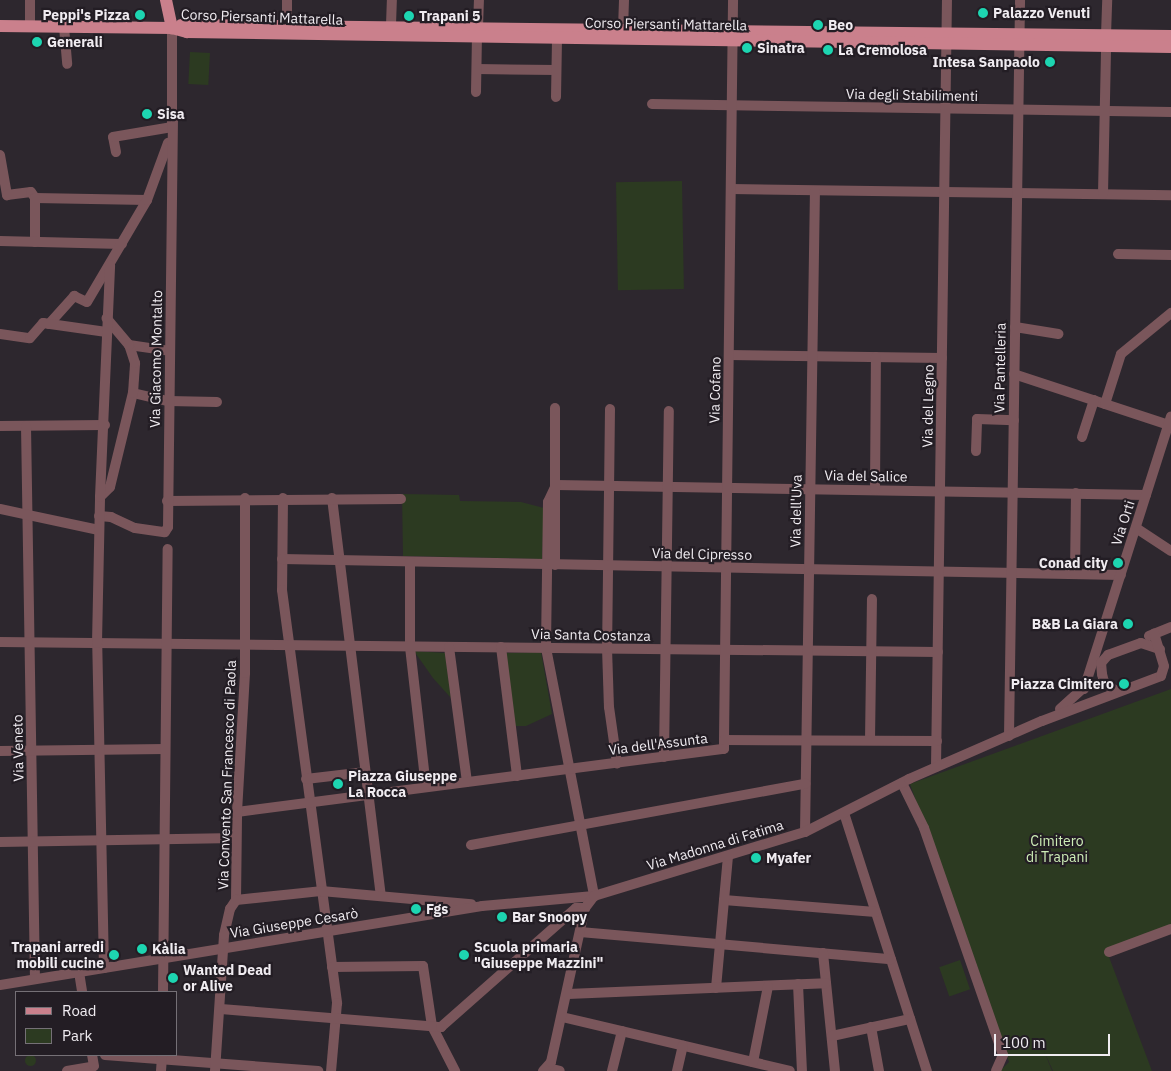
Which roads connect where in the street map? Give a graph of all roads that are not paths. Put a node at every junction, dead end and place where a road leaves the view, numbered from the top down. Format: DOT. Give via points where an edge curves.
graph roads {
  1 [pos="30,0"];
  2 [pos="166,0"];
  3 [pos="288,0"];
  4 [pos="392,0"];
  5 [pos="479,0"];
  6 [pos="624,0"];
  7 [pos="733,0"];
  8 [pos="947,0"];
  9 [pos="1020,0"];
  10 [pos="1107,0"];
  11 [pos="287,24"];
  12 [pos="391,25"];
  13 [pos="0,26"];
  14 [pos="30,26"];
  15 [pos="64,27"];
  16 [pos="172,28"];
  17 [pos="623,29"];
  18 [pos="320,30"];
  19 [pos="478,32"];
  20 [pos="733,35"];
  21 [pos="1171,36"];
  22 [pos="557,38"];
  23 [pos="947,39"];
  24 [pos="1019,40"];
  25 [pos="1106,41"];
  26 [pos="1171,47"];
  27 [pos="67,64"];
  28 [pos="476,69"];
  29 [pos="556,70"];
  30 [pos="476,92"];
  31 [pos="556,97"];
  32 [pos="652,104"];
  33 [pos="732,106"];
  34 [pos="946,109"];
  35 [pos="1018,110"];
  36 [pos="1105,111"];
  37 [pos="1171,112"];
  38 [pos="172,122"];
  39 [pos="116,152"];
  40 [pos="0,154"];
  41 [pos="731,189"];
  42 [pos="815,191"];
  43 [pos="944,192"];
  44 [pos="1016,194"];
  45 [pos="1103,194"];
  46 [pos="1171,195"];
  47 [pos="35,198"];
  48 [pos="147,200"];
  49 [pos="0,241"];
  50 [pos="35,242"];
  51 [pos="122,244"];
  52 [pos="1118,254"];
  53 [pos="1171,255"];
  54 [pos="110,265"];
  55 [pos="1171,313"];
  56 [pos="106,318"];
  57 [pos="49,324"];
  58 [pos="1015,327"];
  59 [pos="106,332"];
  60 [pos="0,334"];
  61 [pos="1058,334"];
  62 [pos="129,346"];
  63 [pos="170,351"];
  64 [pos="729,355"];
  65 [pos="812,356"];
  66 [pos="876,357"];
  67 [pos="942,358"];
  68 [pos="1014,374"];
  69 [pos="133,393"];
  70 [pos="1094,400"];
  71 [pos="169,401"];
  72 [pos="217,402"];
  73 [pos="1105,404"];
  74 [pos="555,408"];
  75 [pos="610,409"];
  76 [pos="669,411"];
  77 [pos="1014,420"];
  78 [pos="1170,421"];
  79 [pos="0,426"];
  80 [pos="26,426"];
  81 [pos="105,426"];
  82 [pos="1082,437"];
  83 [pos="1162,447"];
  84 [pos="976,451"];
  85 [pos="1171,453"];
  86 [pos="556,485"];
  87 [pos="610,486"];
  88 [pos="668,487"];
  89 [pos="727,488"];
  90 [pos="810,489"];
  91 [pos="875,490"];
  92 [pos="940,491"];
  93 [pos="1012,492"];
  94 [pos="1076,493"];
  95 [pos="1146,494"];
  96 [pos="100,497"];
  97 [pos="245,498"];
  98 [pos="283,498"];
  99 [pos="332,498"];
  100 [pos="401,499"];
  101 [pos="167,501"];
  102 [pos="0,509"];
  103 [pos="28,516"];
  104 [pos="99,516"];
  105 [pos="1136,528"];
  106 [pos="99,530"];
  107 [pos="168,549"];
  108 [pos="1171,551"];
  109 [pos="282,559"];
  110 [pos="339,560"];
  111 [pos="410,562"];
  112 [pos="551,564"];
  113 [pos="608,566"];
  114 [pos="667,567"];
  115 [pos="726,568"];
  116 [pos="809,569"];
  117 [pos="939,572"];
  118 [pos="1012,573"];
  119 [pos="1075,574"];
  120 [pos="1121,575"];
  121 [pos="872,599"];
  122 [pos="1162,630"];
  123 [pos="1102,637"];
  124 [pos="0,642"];
  125 [pos="30,643"];
  126 [pos="97,643"];
  127 [pos="1141,643"];
  128 [pos="166,644"];
  129 [pos="244,645"];
  130 [pos="288,645"];
  131 [pos="350,646"];
  132 [pos="410,647"];
  133 [pos="449,647"];
  134 [pos="501,647"];
  135 [pos="546,648"];
  136 [pos="608,648"];
  137 [pos="666,649"];
  138 [pos="1160,649"];
  139 [pos="725,650"];
  140 [pos="808,650"];
  141 [pos="871,651"];
  142 [pos="938,652"];
  143 [pos="1101,665"];
  144 [pos="1168,675"];
  145 [pos="1084,689"];
  146 [pos="1116,691"];
  147 [pos="1042,721"];
  148 [pos="1009,736"];
  149 [pos="806,739"];
  150 [pos="724,740"];
  151 [pos="870,740"];
  152 [pos="937,741"];
  153 [pos="165,749"];
  154 [pos="0,750"];
  155 [pos="32,750"];
  156 [pos="99,750"];
  157 [pos="664,757"];
  158 [pos="617,763"];
  159 [pos="936,767"];
  160 [pos="365,769"];
  161 [pos="570,769"];
  162 [pos="517,776"];
  163 [pos="306,777"];
  164 [pos="467,782"];
  165 [pos="902,783"];
  166 [pos="805,784"];
  167 [pos="426,787"];
  168 [pos="371,796"];
  169 [pos="308,804"];
  170 [pos="237,812"];
  171 [pos="844,813"];
  172 [pos="581,826"];
  173 [pos="804,832"];
  174 [pos="236,838"];
  175 [pos="164,839"];
  176 [pos="101,840"];
  177 [pos="0,842"];
  178 [pos="33,842"];
  179 [pos="471,845"];
  180 [pos="728,857"];
  181 [pos="321,891"];
  182 [pos="381,896"];
  183 [pos="594,896"];
  184 [pos="236,900"];
  185 [pos="724,900"];
  186 [pos="482,906"];
  187 [pos="585,908"];
  188 [pos="876,912"];
  189 [pos="1171,929"];
  190 [pos="326,931"];
  191 [pos="580,932"];
  192 [pos="720,944"];
  193 [pos="226,948"];
  194 [pos="1109,952"];
  195 [pos="823,953"];
  196 [pos="164,958"];
  197 [pos="891,958"];
  198 [pos="332,967"];
  199 [pos="104,968"];
  200 [pos="79,972"];
  201 [pos="35,979"];
  202 [pos="826,983"];
  203 [pos="798,984"];
  204 [pos="0,985"];
  205 [pos="768,986"];
  206 [pos="716,988"];
  207 [pos="82,991"];
  208 [pos="163,991"];
  209 [pos="568,994"];
  210 [pos="220,1009"];
  211 [pos="335,1018"];
  212 [pos="562,1018"];
  213 [pos="910,1019"];
  214 [pos="432,1026"];
  215 [pos="871,1028"];
  216 [pos="622,1032"];
  217 [pos="832,1036"];
  218 [pos="683,1046"];
  219 [pos="92,1056"];
  220 [pos="134,1056"];
  221 [pos="162,1057"];
  222 [pos="753,1062"];
  223 [pos="215,1067"];
  224 [pos="453,1067"];
  225 [pos="545,1070"];
  226 [pos="67,1071"];
  227 [pos="161,1071"];
  228 [pos="318,1071"];
  229 [pos="331,1071"];
  230 [pos="442,1071"];
  231 [pos="560,1071"];
  232 [pos="612,1071"];
  233 [pos="677,1071"];
  234 [pos="790,1071"];
  235 [pos="802,1071"];
  236 [pos="835,1071"];
  237 [pos="879,1071"];
  238 [pos="927,1071"];
  239 [pos="996,1071"];
  1 -- 14 [label="street"];
  2 -- 16 [label="main road"];
  3 -- 11 [label="street"];
  4 -- 12 [label="street"];
  5 -- 19 [label="street"];
  6 -- 17 [label="street"];
  7 -- 20 [label="street, Via Cofano"];
  8 -- 23 [label="street, Via del Legno"];
  9 -- 24 [label="street, Via Pantelleria"];
  10 -- 25 [label="street"];
  11 -- 16 [label="main road, Corso Piersanti Mattarella" via="185,23"];
  11 -- 18 [label="main road, Corso Piersanti Mattarella"];
  12 -- 18 [label="main road, Corso Piersanti Mattarella"];
  12 -- 19 [label="main road, Corso Piersanti Mattarella"];
  13 -- 14 [label="main road"];
  14 -- 15 [label="main road"];
  15 -- 16 [label="main road"];
  15 -- 27 [label="street"];
  16 -- 18 [label="main road, Corso Piersanti Mattarella" via="187,32"];
  16 -- 38 [label="street"];
  17 -- 19 [label="main road, Corso Piersanti Mattarella"];
  17 -- 20 [label="main road, Corso Piersanti Mattarella"];
  18 -- 19 [label="main road, Corso Piersanti Mattarella"];
  19 -- 22 [label="main road, Corso Piersanti Mattarella"];
  19 -- 28 [label="street"];
  20 -- 22 [label="main road, Corso Piersanti Mattarella"];
  20 -- 23 [label="main road, Corso Piersanti Mattarella"];
  20 -- 33 [label="street, Via Cofano"];
  21 -- 25 [label="main road, Corso Piersanti Mattarella"];
  22 -- 29 [label="street"];
  23 -- 24 [label="main road, Corso Piersanti Mattarella"];
  23 -- 34 [label="street, Via del Legno"];
  24 -- 25 [label="main road, Corso Piersanti Mattarella"];
  24 -- 35 [label="street, Via Pantelleria"];
  25 -- 26 [label="main road, Corso Piersanti Mattarella"];
  25 -- 36 [label="street"];
  28 -- 29 [label="street"];
  28 -- 30 [label="street"];
  29 -- 31 [label="street"];
  32 -- 33 [label="street, Via degli Stabilimenti"];
  33 -- 34 [label="street, Via degli Stabilimenti"];
  33 -- 41 [label="street, Via Cofano"];
  34 -- 35 [label="street, Via degli Stabilimenti"];
  34 -- 43 [label="street, Via del Legno"];
  35 -- 36 [label="street, Via degli Stabilimenti"];
  35 -- 44 [label="street, Via Pantelleria"];
  36 -- 37 [label="street, Via degli Stabilimenti"];
  36 -- 45 [label="street"];
  38 -- 39 [label="street" via="113,137"];
  38 -- 48 [label="street" via="164,160"];
  38 -- 63 [label="street, Via Giacomo Montalto"];
  40 -- 47 [label="street" via="7,195 31,192"];
  41 -- 42 [label="street"];
  41 -- 64 [label="street, Via Cofano"];
  42 -- 43 [label="street"];
  42 -- 65 [label="street, Via dell'Uva"];
  43 -- 44 [label="street"];
  43 -- 67 [label="street, Via del Legno"];
  44 -- 45 [label="street"];
  44 -- 58 [label="street, Via Pantelleria"];
  45 -- 46 [label="street"];
  47 -- 48 [label="street"];
  47 -- 50 [label="street"];
  48 -- 51 [label="street"];
  49 -- 50 [label="street"];
  50 -- 51 [label="street"];
  51 -- 54 [label="street"];
  52 -- 53 [label="street"];
  54 -- 56 [label="street"];
  54 -- 57 [label="street" via="87,302 74,296"];
  55 -- 73 [label="street" via="1121,354"];
  56 -- 59 [label="street"];
  56 -- 62 [label="street"];
  57 -- 59 [label="street"];
  57 -- 60 [label="street" via="42,323 30,338"];
  58 -- 61 [label="street"];
  58 -- 68 [label="street, Via Pantelleria"];
  59 -- 81 [label="street"];
  62 -- 63 [label="street"];
  62 -- 69 [label="street" via="136,363"];
  63 -- 71 [label="street, Via Giacomo Montalto"];
  64 -- 65 [label="street"];
  64 -- 89 [label="street, Via Cofano"];
  65 -- 66 [label="street"];
  65 -- 90 [label="street, Via dell'Uva"];
  66 -- 67 [label="street"];
  66 -- 91 [label="street"];
  67 -- 92 [label="street, Via del Legno"];
  68 -- 70 [label="street"];
  68 -- 77 [label="street, Via Pantelleria"];
  69 -- 71 [label="street"];
  69 -- 96 [label="street" via="110,487"];
  70 -- 73 [label="street"];
  70 -- 82 [label="street"];
  71 -- 72 [label="street"];
  71 -- 101 [label="street, Via Giacomo Montalto"];
  73 -- 78 [label="street"];
  74 -- 86 [label="street"];
  75 -- 87 [label="street"];
  76 -- 88 [label="street"];
  77 -- 84 [label="street" via="977,419"];
  77 -- 93 [label="street, Via Pantelleria"];
  78 -- 83 [label="street, Via Orti"];
  79 -- 80 [label="street"];
  80 -- 81 [label="street"];
  80 -- 103 [label="street, Via Veneto"];
  81 -- 96 [label="street"];
  83 -- 85 [label="street"];
  83 -- 95 [label="street, Via Orti"];
  86 -- 87 [label="street, Via del Salice"];
  86 -- 112 [label="street" via="548,502"];
  87 -- 88 [label="street, Via del Salice"];
  87 -- 113 [label="street"];
  88 -- 89 [label="street, Via del Salice"];
  88 -- 114 [label="street"];
  89 -- 90 [label="street, Via del Salice"];
  89 -- 115 [label="street, Via Cofano"];
  90 -- 91 [label="street, Via del Salice"];
  90 -- 116 [label="street, Via dell'Uva"];
  91 -- 92 [label="street, Via del Salice"];
  92 -- 93 [label="street, Via del Salice"];
  92 -- 117 [label="street, Via del Legno"];
  93 -- 94 [label="street, Via del Salice"];
  93 -- 118 [label="street, Via Pantelleria"];
  94 -- 95 [label="street, Via del Salice"];
  94 -- 119 [label="street"];
  95 -- 105 [label="street, Via Orti"];
  96 -- 104 [label="street"];
  97 -- 98 [label="street"];
  97 -- 101 [label="street"];
  97 -- 129 [label="street, Via Convento San Francesco di Paola"];
  98 -- 99 [label="street"];
  98 -- 109 [label="street"];
  99 -- 100 [label="street"];
  99 -- 110 [label="street"];
  101 -- 104 [label="street, Via Giacomo Montalto" via="168,527 165,532 135,528 111,517"];
  102 -- 103 [label="street"];
  103 -- 106 [label="street"];
  103 -- 125 [label="street, Via Veneto"];
  104 -- 106 [label="street"];
  105 -- 108 [label="street"];
  105 -- 120 [label="street, Via Orti"];
  106 -- 126 [label="street"];
  107 -- 128 [label="street"];
  109 -- 110 [label="street, Via del Cipresso"];
  109 -- 130 [label="street"];
  110 -- 111 [label="street, Via del Cipresso"];
  110 -- 131 [label="street"];
  111 -- 112 [label="street, Via del Cipresso"];
  111 -- 132 [label="street"];
  112 -- 113 [label="street, Via del Cipresso"];
  112 -- 135 [label="street"];
  113 -- 114 [label="street, Via del Cipresso"];
  113 -- 136 [label="street"];
  114 -- 115 [label="street, Via del Cipresso"];
  114 -- 137 [label="street"];
  115 -- 116 [label="street, Via del Cipresso"];
  115 -- 139 [label="street, Via Cofano"];
  116 -- 117 [label="street, Via del Cipresso"];
  116 -- 140 [label="street, Via dell'Uva"];
  117 -- 118 [label="street, Via del Cipresso"];
  117 -- 142 [label="street, Via del Legno"];
  118 -- 119 [label="street, Via del Cipresso"];
  118 -- 148 [label="street, Via Pantelleria"];
  119 -- 120 [label="street, Via del Cipresso"];
  120 -- 123 [label="street, Via Orti"];
  121 -- 141 [label="street"];
  122 -- 127 [label="street"];
  122 -- 138 [label="street"];
  123 -- 143 [label="street"];
  123 -- 145 [label="street"];
  124 -- 125 [label="street, Via Santa Costanza"];
  125 -- 126 [label="street, Via Santa Costanza"];
  125 -- 155 [label="street, Via Veneto"];
  126 -- 128 [label="street, Via Santa Costanza"];
  126 -- 156 [label="street"];
  127 -- 138 [label="street"];
  127 -- 143 [label="street" via="1112,653"];
  128 -- 129 [label="street, Via Santa Costanza"];
  128 -- 153 [label="street"];
  129 -- 130 [label="street, Via Santa Costanza"];
  129 -- 170 [label="street, Via Convento San Francesco di Paola"];
  130 -- 131 [label="street, Via Santa Costanza"];
  130 -- 163 [label="street"];
  131 -- 132 [label="street, Via Santa Costanza"];
  131 -- 160 [label="street"];
  132 -- 133 [label="street, Via Santa Costanza"];
  132 -- 167 [label="street"];
  133 -- 134 [label="street, Via Santa Costanza"];
  133 -- 164 [label="street"];
  134 -- 135 [label="street, Via Santa Costanza"];
  134 -- 162 [label="street"];
  135 -- 136 [label="street, Via Santa Costanza"];
  135 -- 161 [label="street"];
  136 -- 137 [label="street, Via Santa Costanza"];
  136 -- 158 [label="street" via="610,706"];
  137 -- 139 [label="street, Via Santa Costanza"];
  137 -- 157 [label="street"];
  138 -- 144 [label="street"];
  139 -- 140 [label="street, Via Santa Costanza"];
  139 -- 150 [label="street, Via Cofano"];
  140 -- 141 [label="street, Via Santa Costanza"];
  140 -- 149 [label="street, Via dell'Uva"];
  141 -- 142 [label="street, Via Santa Costanza"];
  141 -- 151 [label="street"];
  142 -- 152 [label="street, Via del Legno"];
  143 -- 145 [label="street"];
  143 -- 146 [label="street" via="1104,682"];
  144 -- 146 [label="street"];
  145 -- 147 [label="street"];
  146 -- 147 [label="street"];
  147 -- 148 [label="street, Via Madonna di Fatima"];
  148 -- 159 [label="street, Via Madonna di Fatima"];
  149 -- 150 [label="street, Via dell'Assunta"];
  149 -- 151 [label="street, Via dell'Assunta"];
  149 -- 166 [label="street, Via dell'Uva"];
  150 -- 157 [label="street, Via dell'Assunta" via="724,750"];
  151 -- 152 [label="street, Via dell'Assunta"];
  152 -- 159 [label="street, Via del Legno"];
  153 -- 156 [label="street"];
  153 -- 175 [label="street"];
  154 -- 155 [label="street"];
  155 -- 156 [label="street"];
  155 -- 178 [label="street, Via Veneto"];
  156 -- 176 [label="street"];
  157 -- 158 [label="street, Via dell'Assunta"];
  158 -- 161 [label="street, Via dell'Assunta"];
  159 -- 165 [label="street, Via Madonna di Fatima"];
  160 -- 163 [label="street"];
  160 -- 168 [label="street"];
  161 -- 162 [label="street, Via dell'Assunta"];
  161 -- 172 [label="street"];
  162 -- 164 [label="street, Via dell'Assunta"];
  163 -- 169 [label="street"];
  164 -- 167 [label="street, Via dell'Assunta"];
  165 -- 171 [label="street, Via Madonna di Fatima"];
  165 -- 239 [label="street" via="924,828 1003,1055"];
  166 -- 172 [label="street"];
  166 -- 173 [label="street, Via dell'Uva"];
  167 -- 168 [label="street, Via dell'Assunta"];
  168 -- 169 [label="street, Via dell'Assunta"];
  168 -- 182 [label="street"];
  169 -- 170 [label="street"];
  169 -- 181 [label="street"];
  170 -- 174 [label="street, Via Convento San Francesco di Paola"];
  171 -- 173 [label="street, Via Madonna di Fatima"];
  171 -- 188 [label="street"];
  172 -- 179 [label="street"];
  172 -- 183 [label="street"];
  173 -- 180 [label="street, Via Madonna di Fatima"];
  174 -- 175 [label="street"];
  174 -- 184 [label="street, Via Convento San Francesco di Paola"];
  175 -- 176 [label="street"];
  175 -- 196 [label="street"];
  176 -- 178 [label="street"];
  176 -- 199 [label="street"];
  177 -- 178 [label="street"];
  178 -- 201 [label="street, Via Veneto"];
  180 -- 183 [label="street, Via Madonna di Fatima"];
  180 -- 185 [label="street"];
  181 -- 182 [label="street, Via Convento San Francesco di Paola"];
  181 -- 184 [label="street, Via Convento San Francesco di Paola"];
  181 -- 190 [label="street"];
  182 -- 186 [label="street, Via Convento San Francesco di Paola"];
  183 -- 186 [label="street, Via Giuseppe Cesarò"];
  183 -- 187 [label="street"];
  184 -- 193 [label="street" via="230,909 224,934"];
  185 -- 188 [label="street"];
  185 -- 192 [label="street"];
  186 -- 190 [label="street, Via Giuseppe Cesarò"];
  187 -- 191 [label="street"];
  187 -- 214 [label="street" via="576,908 441,1027"];
  188 -- 197 [label="street"];
  189 -- 194 [label="street"];
  190 -- 193 [label="street, Via Giuseppe Cesarò"];
  190 -- 198 [label="street"];
  191 -- 192 [label="street"];
  191 -- 209 [label="street"];
  192 -- 195 [label="street"];
  192 -- 206 [label="street"];
  193 -- 196 [label="street, Via Giuseppe Cesarò"];
  193 -- 210 [label="street"];
  195 -- 197 [label="street"];
  195 -- 202 [label="street"];
  196 -- 199 [label="street, Via Giuseppe Cesarò"];
  196 -- 208 [label="street"];
  197 -- 213 [label="street"];
  198 -- 211 [label="street"];
  198 -- 214 [label="street" via="423,966"];
  199 -- 200 [label="street, Via Giuseppe Cesarò"];
  200 -- 201 [label="street, Via Giuseppe Cesarò"];
  200 -- 207 [label="street"];
  201 -- 204 [label="street, Via Giuseppe Cesarò"];
  202 -- 203 [label="street"];
  202 -- 217 [label="street"];
  203 -- 205 [label="street"];
  203 -- 235 [label="street"];
  205 -- 206 [label="street"];
  205 -- 222 [label="street"];
  206 -- 209 [label="street"];
  209 -- 212 [label="street"];
  210 -- 211 [label="street"];
  210 -- 223 [label="street"];
  211 -- 214 [label="street"];
  211 -- 229 [label="street"];
  212 -- 216 [label="street"];
  212 -- 225 [label="street"];
  213 -- 215 [label="street"];
  213 -- 238 [label="street"];
  214 -- 224 [label="street"];
  215 -- 217 [label="street"];
  215 -- 237 [label="street"];
  216 -- 218 [label="street"];
  216 -- 232 [label="street"];
  217 -- 236 [label="street"];
  218 -- 222 [label="street"];
  218 -- 233 [label="street"];
  219 -- 226 [label="street" via="94,1066"];
  220 -- 221 [label="street"];
  221 -- 223 [label="street"];
  221 -- 227 [label="street"];
  222 -- 234 [label="street"];
  223 -- 228 [label="street"];
  224 -- 230 [label="street"];
  225 -- 231 [label="street"];
}
